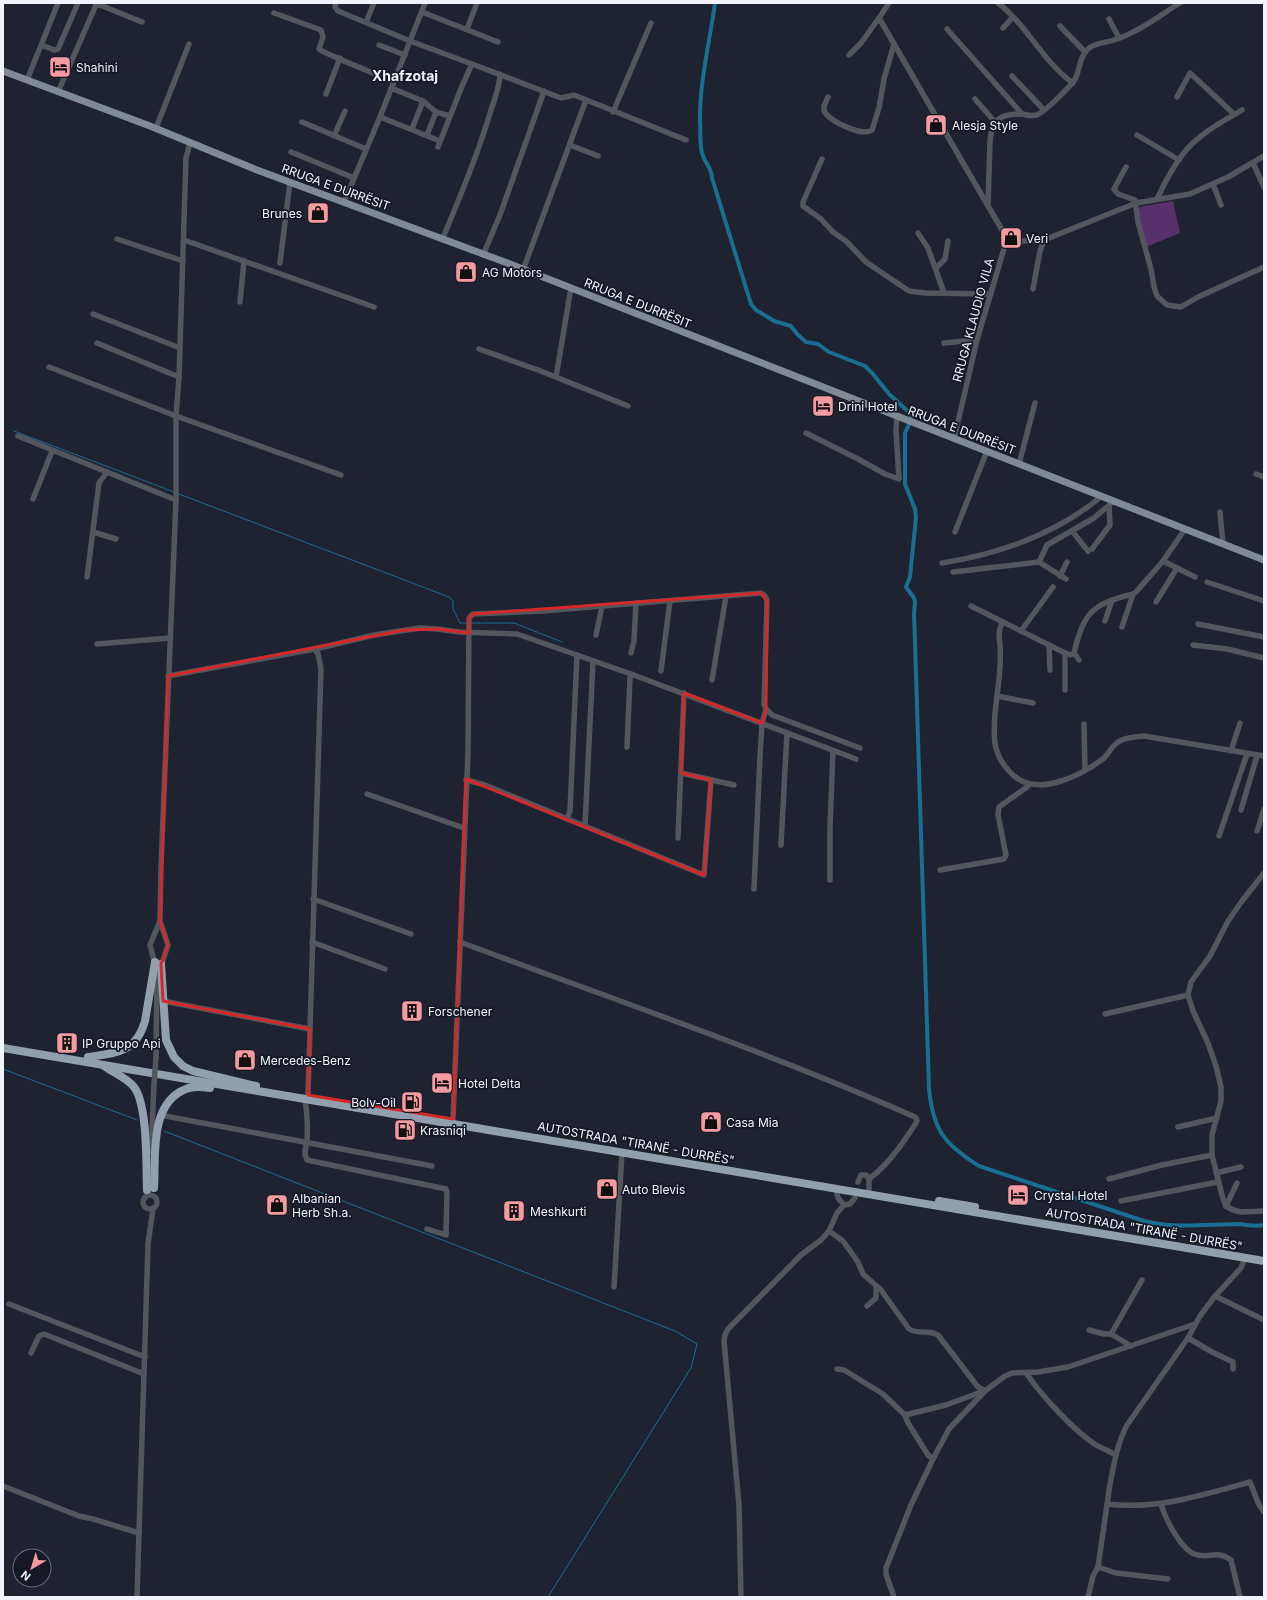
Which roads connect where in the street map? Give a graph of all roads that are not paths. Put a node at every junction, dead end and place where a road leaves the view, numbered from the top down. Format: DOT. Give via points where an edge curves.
graph roads {
  1 [pos="58,3"];
  2 [pos="78,3"];
  3 [pos="336,3"];
  4 [pos="374,3"];
  5 [pos="425,3"];
  6 [pos="477,3"];
  7 [pos="889,3"];
  8 [pos="998,3"];
  9 [pos="1180,3"];
  10 [pos="422,12"];
  11 [pos="274,13"];
  12 [pos="1013,17"];
  13 [pos="879,18"];
  14 [pos="1109,19"];
  15 [pos="142,22"];
  16 [pos="366,22"];
  17 [pos="651,23"];
  18 [pos="1060,26"];
  19 [pos="1003,28"];
  20 [pos="467,29"];
  21 [pos="947,29"];
  22 [pos="1119,38"];
  23 [pos="410,41"];
  24 [pos="498,42"];
  25 [pos="189,44"];
  26 [pos="894,44"];
  27 [pos="42,45"];
  28 [pos="379,45"];
  29 [pos="1085,52"];
  30 [pos="405,55"];
  31 [pos="849,55"];
  32 [pos="340,58"];
  33 [pos="472,64"];
  34 [pos="3,71"];
  35 [pos="500,74"];
  36 [pos="1012,76"];
  37 [pos="27,80"];
  38 [pos="394,82"];
  39 [pos="1072,83"];
  40 [pos="391,88"];
  41 [pos="544,91"];
  42 [pos="58,92"];
  43 [pos="326,94"];
  44 [pos="828,97"];
  45 [pos="1177,97"];
  46 [pos="975,99"];
  47 [pos="586,100"];
  48 [pos="423,101"];
  49 [pos="1044,110"];
  50 [pos="1242,110"];
  51 [pos="345,111"];
  52 [pos="436,112"];
  53 [pos="614,112"];
  54 [pos="1022,114"];
  55 [pos="1234,114"];
  56 [pos="380,116"];
  57 [pos="450,116"];
  58 [pos="994,121"];
  59 [pos="302,122"];
  60 [pos="156,128"];
  61 [pos="412,129"];
  62 [pos="427,134"];
  63 [pos="1137,135"];
  64 [pos="334,136"];
  65 [pos="686,140"];
  66 [pos="440,141"];
  67 [pos="190,143"];
  68 [pos="570,145"];
  69 [pos="438,147"];
  70 [pos="366,149"];
  71 [pos="291,152"];
  72 [pos="598,156"];
  73 [pos="1264,156"];
  74 [pos="822,159"];
  75 [pos="1179,160"];
  76 [pos="1253,163"];
  77 [pos="1126,167"];
  78 [pos="354,178"];
  79 [pos="290,182"];
  80 [pos="1213,184"];
  81 [pos="1264,187"];
  82 [pos="1156,199"];
  83 [pos="344,202"];
  84 [pos="1136,203"];
  85 [pos="1221,205"];
  86 [pos="988,206"];
  87 [pos="918,233"];
  88 [pos="117,239"];
  89 [pos="184,240"];
  90 [pos="442,240"];
  91 [pos="1044,240"];
  92 [pos="948,241"];
  93 [pos="1006,242"];
  94 [pos="483,255"];
  95 [pos="183,261"];
  96 [pos="244,262"];
  97 [pos="280,263"];
  98 [pos="1264,267"];
  99 [pos="936,268"];
  100 [pos="523,270"];
  101 [pos="571,288"];
  102 [pos="1034,289"];
  103 [pos="944,293"];
  104 [pos="991,294"];
  105 [pos="240,302"];
  106 [pos="374,307"];
  107 [pos="93,314"];
  108 [pos="977,340"];
  109 [pos="97,343"];
  110 [pos="944,343"];
  111 [pos="180,348"];
  112 [pos="479,349"];
  113 [pos="49,367"];
  114 [pos="179,377"];
  115 [pos="556,377"];
  116 [pos="1035,403"];
  117 [pos="628,406"];
  118 [pos="176,416"];
  119 [pos="900,417"];
  120 [pos="806,432"];
  121 [pos="18,436"];
  122 [pos="954,438"];
  123 [pos="52,451"];
  124 [pos="986,451"];
  125 [pos="1019,464"];
  126 [pos="107,472"];
  127 [pos="1256,474"];
  128 [pos="341,475"];
  129 [pos="1264,477"];
  130 [pos="176,496"];
  131 [pos="1102,496"];
  132 [pos="33,499"];
  133 [pos="1114,500"];
  134 [pos="1109,506"];
  135 [pos="1220,512"];
  136 [pos="1186,529"];
  137 [pos="1072,531"];
  138 [pos="93,532"];
  139 [pos="955,532"];
  140 [pos="116,539"];
  141 [pos="1223,544"];
  142 [pos="1264,560"];
  143 [pos="1163,561"];
  144 [pos="1039,562"];
  145 [pos="1067,562"];
  146 [pos="942,563"];
  147 [pos="1177,568"];
  148 [pos="953,572"];
  149 [pos="1060,576"];
  150 [pos="87,577"];
  151 [pos="1195,577"];
  152 [pos="1066,579"];
  153 [pos="1207,582"];
  154 [pos="1053,587"];
  155 [pos="1133,594"];
  156 [pos="726,596"];
  157 [pos="1112,600"];
  158 [pos="670,601"];
  159 [pos="1264,601"];
  160 [pos="1156,602"];
  161 [pos="636,603"];
  162 [pos="602,606"];
  163 [pos="971,606"];
  164 [pos="1105,621"];
  165 [pos="1003,622"];
  166 [pos="1198,624"];
  167 [pos="469,627"];
  168 [pos="1122,627"];
  169 [pos="1022,631"];
  170 [pos="596,635"];
  171 [pos="1264,637"];
  172 [pos="170,638"];
  173 [pos="98,644"];
  174 [pos="1193,644"];
  175 [pos="1049,645"];
  176 [pos="315,649"];
  177 [pos="631,653"];
  178 [pos="1065,653"];
  179 [pos="1074,653"];
  180 [pos="577,655"];
  181 [pos="1264,658"];
  182 [pos="1079,660"];
  183 [pos="593,661"];
  184 [pos="1050,670"];
  185 [pos="661,671"];
  186 [pos="631,674"];
  187 [pos="168,676"];
  188 [pos="712,680"];
  189 [pos="1065,690"];
  190 [pos="684,693"];
  191 [pos="997,696"];
  192 [pos="1033,703"];
  193 [pos="766,709"];
  194 [pos="762,723"];
  195 [pos="1240,723"];
  196 [pos="1084,724"];
  197 [pos="787,733"];
  198 [pos="627,747"];
  199 [pos="860,748"];
  200 [pos="833,751"];
  201 [pos="1231,751"];
  202 [pos="1246,754"];
  203 [pos="1257,756"];
  204 [pos="1264,756"];
  205 [pos="856,759"];
  206 [pos="1085,770"];
  207 [pos="681,773"];
  208 [pos="466,780"];
  209 [pos="711,780"];
  210 [pos="1029,784"];
  211 [pos="734,785"];
  212 [pos="367,794"];
  213 [pos="1264,809"];
  214 [pos="1241,810"];
  215 [pos="567,819"];
  216 [pos="585,826"];
  217 [pos="464,828"];
  218 [pos="1257,831"];
  219 [pos="1218,836"];
  220 [pos="678,838"];
  221 [pos="781,845"];
  222 [pos="940,870"];
  223 [pos="1264,874"];
  224 [pos="830,880"];
  225 [pos="754,889"];
  226 [pos="313,899"];
  227 [pos="160,921"];
  228 [pos="411,934"];
  229 [pos="154,938"];
  230 [pos="166,939"];
  231 [pos="312,942"];
  232 [pos="460,942"];
  233 [pos="153,952"];
  234 [pos="165,953"];
  235 [pos="158,963"];
  236 [pos="384,969"];
  237 [pos="1188,995"];
  238 [pos="163,1001"];
  239 [pos="1105,1014"];
  240 [pos="310,1029"];
  241 [pos="3,1043"];
  242 [pos="3,1048"];
  243 [pos="88,1057"];
  244 [pos="102,1065"];
  245 [pos="256,1086"];
  246 [pos="238,1088"];
  247 [pos="307,1097"];
  248 [pos="160,1115"];
  249 [pos="1217,1118"];
  250 [pos="453,1119"];
  251 [pos="1178,1127"];
  252 [pos="306,1143"];
  253 [pos="622,1153"];
  254 [pos="1212,1155"];
  255 [pos="432,1166"];
  256 [pos="1241,1166"];
  257 [pos="1216,1173"];
  258 [pos="869,1179"];
  259 [pos="1109,1179"];
  260 [pos="858,1182"];
  261 [pos="1218,1182"];
  262 [pos="1237,1183"];
  263 [pos="149,1189"];
  264 [pos="836,1189"];
  265 [pos="869,1189"];
  266 [pos="855,1198"];
  267 [pos="157,1199"];
  268 [pos="1120,1201"];
  269 [pos="844,1205"];
  270 [pos="1226,1206"];
  271 [pos="147,1209"];
  272 [pos="153,1209"];
  273 [pos="1264,1211"];
  274 [pos="150,1226"];
  275 [pos="427,1229"];
  276 [pos="829,1232"];
  277 [pos="1264,1256"];
  278 [pos="1245,1258"];
  279 [pos="1264,1261"];
  280 [pos="1142,1280"];
  281 [pos="876,1286"];
  282 [pos="614,1287"];
  283 [pos="1215,1296"];
  284 [pos="9,1304"];
  285 [pos="867,1306"];
  286 [pos="1264,1320"];
  287 [pos="1195,1324"];
  288 [pos="1089,1330"];
  289 [pos="1111,1334"];
  290 [pos="1188,1338"];
  291 [pos="1131,1346"];
  292 [pos="31,1353"];
  293 [pos="145,1357"];
  294 [pos="837,1369"];
  295 [pos="1234,1369"];
  296 [pos="1026,1373"];
  297 [pos="144,1374"];
  298 [pos="985,1391"];
  299 [pos="905,1414"];
  300 [pos="1116,1455"];
  301 [pos="933,1459"];
  302 [pos="3,1486"];
  303 [pos="1107,1504"];
  304 [pos="1161,1504"];
  305 [pos="1264,1512"];
  306 [pos="139,1533"];
  307 [pos="1098,1567"];
  308 [pos="1168,1579"];
  309 [pos="137,1597"];
  310 [pos="741,1597"];
  311 [pos="894,1597"];
  312 [pos="1088,1597"];
  313 [pos="1240,1597"];
  1 -- 27 [label="street"];
  2 -- 27 [label="street" via="58,49"];
  3 -- 16 [label="street" via="338,11"];
  4 -- 16 [label="street"];
  5 -- 10 [label="street"];
  6 -- 20 [label="street"];
  7 -- 13 [label="street"];
  8 -- 12 [label="street"];
  9 -- 22 [label="street" via="1145,26"];
  10 -- 20 [label="street"];
  10 -- 23 [label="street"];
  11 -- 32 [label="street" via="321,30 323,35 320,50"];
  12 -- 19 [label="street"];
  12 -- 39 [label="street" via="1060,73"];
  13 -- 26 [label="street"];
  13 -- 31 [label="street"];
  14 -- 22 [label="street"];
  15 -- 42 [label="street" via="96,5"];
  16 -- 23 [label="street"];
  17 -- 53 [label="street"];
  18 -- 29 [label="street"];
  20 -- 24 [label="street"];
  21 -- 54 [label="street"];
  22 -- 29 [label="street" via="1095,45"];
  23 -- 30 [label="street"];
  23 -- 33 [label="street"];
  25 -- 60 [label="street"];
  26 -- 44 [label="street" via="872,130 863,132 831,119 824,111"];
  26 -- 86 [label="street"];
  27 -- 37 [label="street"];
  28 -- 30 [label="street"];
  29 -- 39 [label="street"];
  30 -- 38 [label="street"];
  32 -- 38 [label="street"];
  32 -- 43 [label="street"];
  33 -- 35 [label="street"];
  33 -- 57 [label="street"];
  34 -- 37 [label="main road, RRUGA E DURRËSIT"];
  35 -- 41 [label="street"];
  35 -- 90 [label="street" via="488,122"];
  36 -- 49 [label="street"];
  37 -- 42 [label="main road, RRUGA E DURRËSIT"];
  38 -- 40 [label="street"];
  39 -- 49 [label="street"];
  40 -- 48 [label="street"];
  40 -- 56 [label="street"];
  41 -- 47 [label="street" via="561,98 574,95"];
  41 -- 94 [label="street"];
  42 -- 60 [label="main road, RRUGA E DURRËSIT"];
  45 -- 55 [label="street" via="1190,73"];
  46 -- 58 [label="street"];
  47 -- 53 [label="street"];
  47 -- 68 [label="street"];
  48 -- 52 [label="street"];
  48 -- 61 [label="street"];
  49 -- 54 [label="street" via="1037,114"];
  50 -- 55 [label="street"];
  51 -- 64 [label="street"];
  52 -- 57 [label="street"];
  52 -- 62 [label="street"];
  53 -- 65 [label="street"];
  54 -- 58 [label="street"];
  55 -- 75 [label="street" via="1212,127 1188,148"];
  56 -- 61 [label="street"];
  56 -- 70 [label="street"];
  57 -- 66 [label="street"];
  58 -- 86 [label="street" via="990,131"];
  59 -- 64 [label="street"];
  60 -- 67 [label="main road, RRUGA E DURRËSIT"];
  61 -- 62 [label="street"];
  62 -- 66 [label="street"];
  63 -- 75 [label="street"];
  64 -- 70 [label="street"];
  66 -- 69 [label="street"];
  67 -- 79 [label="main road, RRUGA E DURRËSIT"];
  67 -- 89 [label="street" via="186,158"];
  68 -- 72 [label="street"];
  68 -- 100 [label="street"];
  70 -- 78 [label="street"];
  71 -- 78 [label="street"];
  73 -- 76 [label="street"];
  74 -- 103 [label="street" via="803,206 846,241 866,262 905,289 914,293"];
  75 -- 82 [label="street"];
  76 -- 80 [label="street"];
  76 -- 81 [label="street"];
  77 -- 84 [label="street" via="1114,189 1118,194 1133,198"];
  78 -- 83 [label="street"];
  79 -- 83 [label="main road, RRUGA E DURRËSIT"];
  79 -- 97 [label="street"];
  80 -- 82 [label="street" via="1180,197"];
  80 -- 85 [label="street"];
  82 -- 84 [label="street"];
  83 -- 90 [label="main road, RRUGA E DURRËSIT"];
  84 -- 91 [label="street"];
  84 -- 98 [label="street" via="1138,222 1154,287 1157,296 1167,305 1181,307"];
  86 -- 93 [label="street" via="1005,235"];
  87 -- 99 [label="street" via="928,248"];
  88 -- 95 [label="street"];
  89 -- 95 [label="street"];
  89 -- 96 [label="street"];
  90 -- 94 [label="main road, RRUGA E DURRËSIT"];
  91 -- 93 [label="street"];
  91 -- 102 [label="street"];
  92 -- 99 [label="street" via="945,259"];
  93 -- 104 [label="street, RRUGA KLAUDIO VILA"];
  94 -- 100 [label="main road, RRUGA E DURRËSIT"];
  95 -- 111 [label="street"];
  96 -- 105 [label="street"];
  96 -- 106 [label="street"];
  99 -- 103 [label="street"];
  100 -- 101 [label="main road, RRUGA E DURRËSIT"];
  101 -- 115 [label="street"];
  101 -- 119 [label="main road, RRUGA E DURRËSIT"];
  103 -- 104 [label="street"];
  104 -- 108 [label="street, RRUGA KLAUDIO VILA"];
  107 -- 111 [label="street"];
  108 -- 110 [label="street"];
  108 -- 122 [label="street, RRUGA KLAUDIO VILA"];
  109 -- 114 [label="street"];
  111 -- 114 [label="street"];
  112 -- 115 [label="street"];
  113 -- 118 [label="street"];
  114 -- 118 [label="street"];
  115 -- 117 [label="street"];
  116 -- 125 [label="street"];
  118 -- 128 [label="street"];
  118 -- 130 [label="street"];
  119 -- 120 [label="street" via="896,430 899,479"];
  119 -- 122 [label="main road, RRUGA E DURRËSIT"];
  121 -- 123 [label="street"];
  122 -- 124 [label="main road, RRUGA E DURRËSIT"];
  123 -- 126 [label="street"];
  123 -- 132 [label="street"];
  124 -- 125 [label="main road, RRUGA E DURRËSIT"];
  124 -- 139 [label="street"];
  125 -- 131 [label="main road, RRUGA E DURRËSIT"];
  126 -- 130 [label="street"];
  126 -- 138 [label="street" via="99,483"];
  127 -- 129 [label="street"];
  130 -- 172 [label="street"];
  131 -- 133 [label="main road, RRUGA E DURRËSIT"];
  131 -- 146 [label="street" via="1041,535 970,559"];
  133 -- 134 [label="street"];
  133 -- 136 [label="main road, RRUGA E DURRËSIT"];
  134 -- 137 [label="street"];
  134 -- 137 [label="street" via="1110,525 1090,550"];
  135 -- 141 [label="street"];
  136 -- 141 [label="main road, RRUGA E DURRËSIT"];
  136 -- 143 [label="street"];
  137 -- 144 [label="street" via="1047,545"];
  138 -- 140 [label="street"];
  138 -- 150 [label="street"];
  141 -- 142 [label="main road, RRUGA E DURRËSIT"];
  143 -- 147 [label="street"];
  143 -- 155 [label="street"];
  144 -- 148 [label="street"];
  144 -- 149 [label="street"];
  145 -- 149 [label="street"];
  147 -- 151 [label="street"];
  147 -- 160 [label="street"];
  149 -- 152 [label="street"];
  153 -- 159 [label="street"];
  154 -- 169 [label="street"];
  155 -- 157 [label="street"];
  155 -- 168 [label="street"];
  156 -- 158 [label="street"];
  156 -- 188 [label="street"];
  156 -- 193 [label="street" via="761,593 767,601 764,704"];
  157 -- 164 [label="street"];
  157 -- 179 [label="street" via="1102,603 1090,613"];
  158 -- 161 [label="street"];
  158 -- 185 [label="street"];
  161 -- 162 [label="street"];
  161 -- 177 [label="street"];
  162 -- 167 [label="street" via="474,614 469,616"];
  162 -- 170 [label="street"];
  163 -- 165 [label="street"];
  165 -- 169 [label="street"];
  165 -- 191 [label="street" via="999,631 1001,670"];
  166 -- 171 [label="street"];
  167 -- 176 [label="street" via="420,628 374,635"];
  167 -- 180 [label="street" via="525,636"];
  167 -- 208 [label="street"];
  169 -- 175 [label="street"];
  172 -- 173 [label="street"];
  172 -- 187 [label="street"];
  174 -- 181 [label="street"];
  175 -- 178 [label="street"];
  175 -- 184 [label="street"];
  176 -- 187 [label="street"];
  176 -- 226 [label="street" via="321,669"];
  178 -- 179 [label="street"];
  178 -- 189 [label="street"];
  179 -- 182 [label="street"];
  180 -- 183 [label="street"];
  180 -- 215 [label="street" via="570,811"];
  183 -- 186 [label="street"];
  183 -- 216 [label="street"];
  186 -- 190 [label="street"];
  186 -- 198 [label="street"];
  187 -- 227 [label="street"];
  190 -- 194 [label="street"];
  190 -- 207 [label="street"];
  191 -- 192 [label="street"];
  191 -- 210 [label="street" via="994,731 996,750 1006,770"];
  193 -- 194 [label="street"];
  193 -- 199 [label="street" via="772,715"];
  194 -- 197 [label="street"];
  194 -- 225 [label="street"];
  195 -- 201 [label="street"];
  196 -- 206 [label="street"];
  197 -- 200 [label="street"];
  197 -- 221 [label="street"];
  200 -- 205 [label="street"];
  200 -- 224 [label="street"];
  201 -- 202 [label="street"];
  201 -- 206 [label="street" via="1144,736 1118,742 1105,757"];
  202 -- 203 [label="street"];
  202 -- 219 [label="street"];
  203 -- 204 [label="street"];
  203 -- 214 [label="street"];
  206 -- 210 [label="street" via="1063,781"];
  207 -- 209 [label="street"];
  207 -- 220 [label="street"];
  208 -- 215 [label="street" via="478,782"];
  208 -- 217 [label="street"];
  209 -- 211 [label="street"];
  209 -- 216 [label="street" via="704,875"];
  210 -- 222 [label="street" via="999,807 998,815 1006,855 1004,859"];
  212 -- 217 [label="street"];
  213 -- 218 [label="street"];
  215 -- 216 [label="street"];
  217 -- 232 [label="street"];
  223 -- 237 [label="street" via="1228,921 1210,956 1191,982"];
  226 -- 228 [label="street"];
  226 -- 231 [label="street"];
  227 -- 229 [label="street"];
  227 -- 230 [label="street"];
  229 -- 230 [label="street"];
  229 -- 233 [label="street" via="150,945"];
  230 -- 234 [label="street" via="168,948"];
  231 -- 236 [label="street"];
  231 -- 240 [label="street"];
  232 -- 250 [label="street"];
  232 -- 258 [label="street" via="674,1020 915,1117 916,1123 902,1144"];
  233 -- 234 [label="street" via="158,955"];
  233 -- 235 [label="street"];
  234 -- 235 [label="street"];
  235 -- 238 [label="highway"];
  235 -- 243 [label="highway" via="146,1021 138,1039 122,1051"];
  235 -- 263 [label="street, bridge"];
  237 -- 239 [label="street"];
  237 -- 249 [label="street" via="1208,1043 1221,1087"];
  238 -- 240 [label="street"];
  238 -- 245 [label="highway" via="166,1040 178,1062 194,1071"];
  240 -- 247 [label="street"];
  241 -- 243 [label="highway, AUTOSTRADA \"TIRANË - DURRËS\""];
  242 -- 244 [label="highway, AUTOSTRADA \"TIRANË - DURRËS\""];
  243 -- 245 [label="highway, AUTOSTRADA \"TIRANË - DURRËS\""];
  244 -- 246 [label="highway, AUTOSTRADA \"TIRANË - DURRËS\""];
  244 -- 263 [label="highway" via="133,1086 141,1100"];
  245 -- 247 [label="highway, AUTOSTRADA \"TIRANË - DURRËS\""];
  246 -- 247 [label="highway, AUTOSTRADA \"TIRANË - DURRËS\""];
  246 -- 248 [label="highway" via="186,1089 174,1097"];
  247 -- 250 [label="highway, AUTOSTRADA \"TIRANË - DURRËS\""];
  247 -- 252 [label="street"];
  247 -- 253 [label="highway, AUTOSTRADA \"TIRANË - DURRËS\""];
  248 -- 252 [label="street"];
  248 -- 263 [label="highway"];
  249 -- 251 [label="street"];
  249 -- 254 [label="street" via="1212,1135"];
  250 -- 265 [label="highway, AUTOSTRADA \"TIRANË - DURRËS\""];
  252 -- 255 [label="street"];
  252 -- 275 [label="street" via="304,1155 309,1161 446,1189 446,1235"];
  253 -- 264 [label="highway, AUTOSTRADA \"TIRANË - DURRËS\""];
  253 -- 282 [label="street"];
  254 -- 257 [label="street"];
  254 -- 259 [label="street"];
  256 -- 257 [label="street"];
  257 -- 261 [label="street"];
  258 -- 260 [label="street" via="864,1174"];
  258 -- 265 [label="street"];
  261 -- 268 [label="street"];
  261 -- 270 [label="street"];
  262 -- 270 [label="street"];
  263 -- 267 [label="street"];
  263 -- 267 [label="street" via="151,1195"];
  263 -- 271 [label="street" via="143,1203"];
  264 -- 269 [label="street" via="838,1198"];
  264 -- 278 [label="highway, AUTOSTRADA \"TIRANË - DURRËS\""];
  265 -- 277 [label="highway, AUTOSTRADA \"TIRANË - DURRËS\""];
  266 -- 269 [label="street" via="850,1204"];
  267 -- 272 [label="street"];
  269 -- 276 [label="street" via="837,1213"];
  270 -- 273 [label="street" via="1241,1212"];
  271 -- 272 [label="street"];
  271 -- 274 [label="street"];
  272 -- 274 [label="street"];
  274 -- 293 [label="street"];
  276 -- 281 [label="street" via="843,1241 863,1274"];
  276 -- 310 [label="street" via="801,1255 725,1335 739,1505"];
  278 -- 279 [label="highway, AUTOSTRADA \"TIRANË - DURRËS\""];
  278 -- 283 [label="street" via="1241,1268"];
  280 -- 289 [label="street"];
  281 -- 285 [label="street" via="876,1298"];
  281 -- 298 [label="street" via="909,1329 938,1335 978,1387"];
  283 -- 286 [label="street"];
  283 -- 287 [label="street"];
  284 -- 293 [label="street"];
  287 -- 290 [label="street"];
  287 -- 291 [label="street"];
  288 -- 289 [label="street"];
  289 -- 291 [label="street"];
  290 -- 295 [label="street" via="1233,1362"];
  290 -- 300 [label="street" via="1127,1426 1120,1438"];
  291 -- 296 [label="street" via="1068,1367"];
  292 -- 297 [label="street" via="39,1336 44,1334"];
  293 -- 297 [label="street"];
  294 -- 299 [label="street" via="844,1370 883,1394"];
  296 -- 298 [label="street" via="1005,1376"];
  296 -- 300 [label="street" via="1037,1389 1080,1432"];
  297 -- 306 [label="street"];
  298 -- 299 [label="street" via="946,1405"];
  298 -- 301 [label="street" via="949,1430"];
  299 -- 301 [label="street" via="916,1436"];
  300 -- 303 [label="street"];
  301 -- 311 [label="street" via="888,1561 886,1574"];
  302 -- 306 [label="street" via="72,1514"];
  303 -- 304 [label="street"];
  303 -- 307 [label="street"];
  304 -- 305 [label="street" via="1250,1482"];
  304 -- 313 [label="street" via="1166,1520 1189,1551 1197,1556 1217,1554 1231,1560"];
  306 -- 309 [label="street"];
  307 -- 308 [label="street" via="1116,1574"];
  307 -- 312 [label="street"];
}
